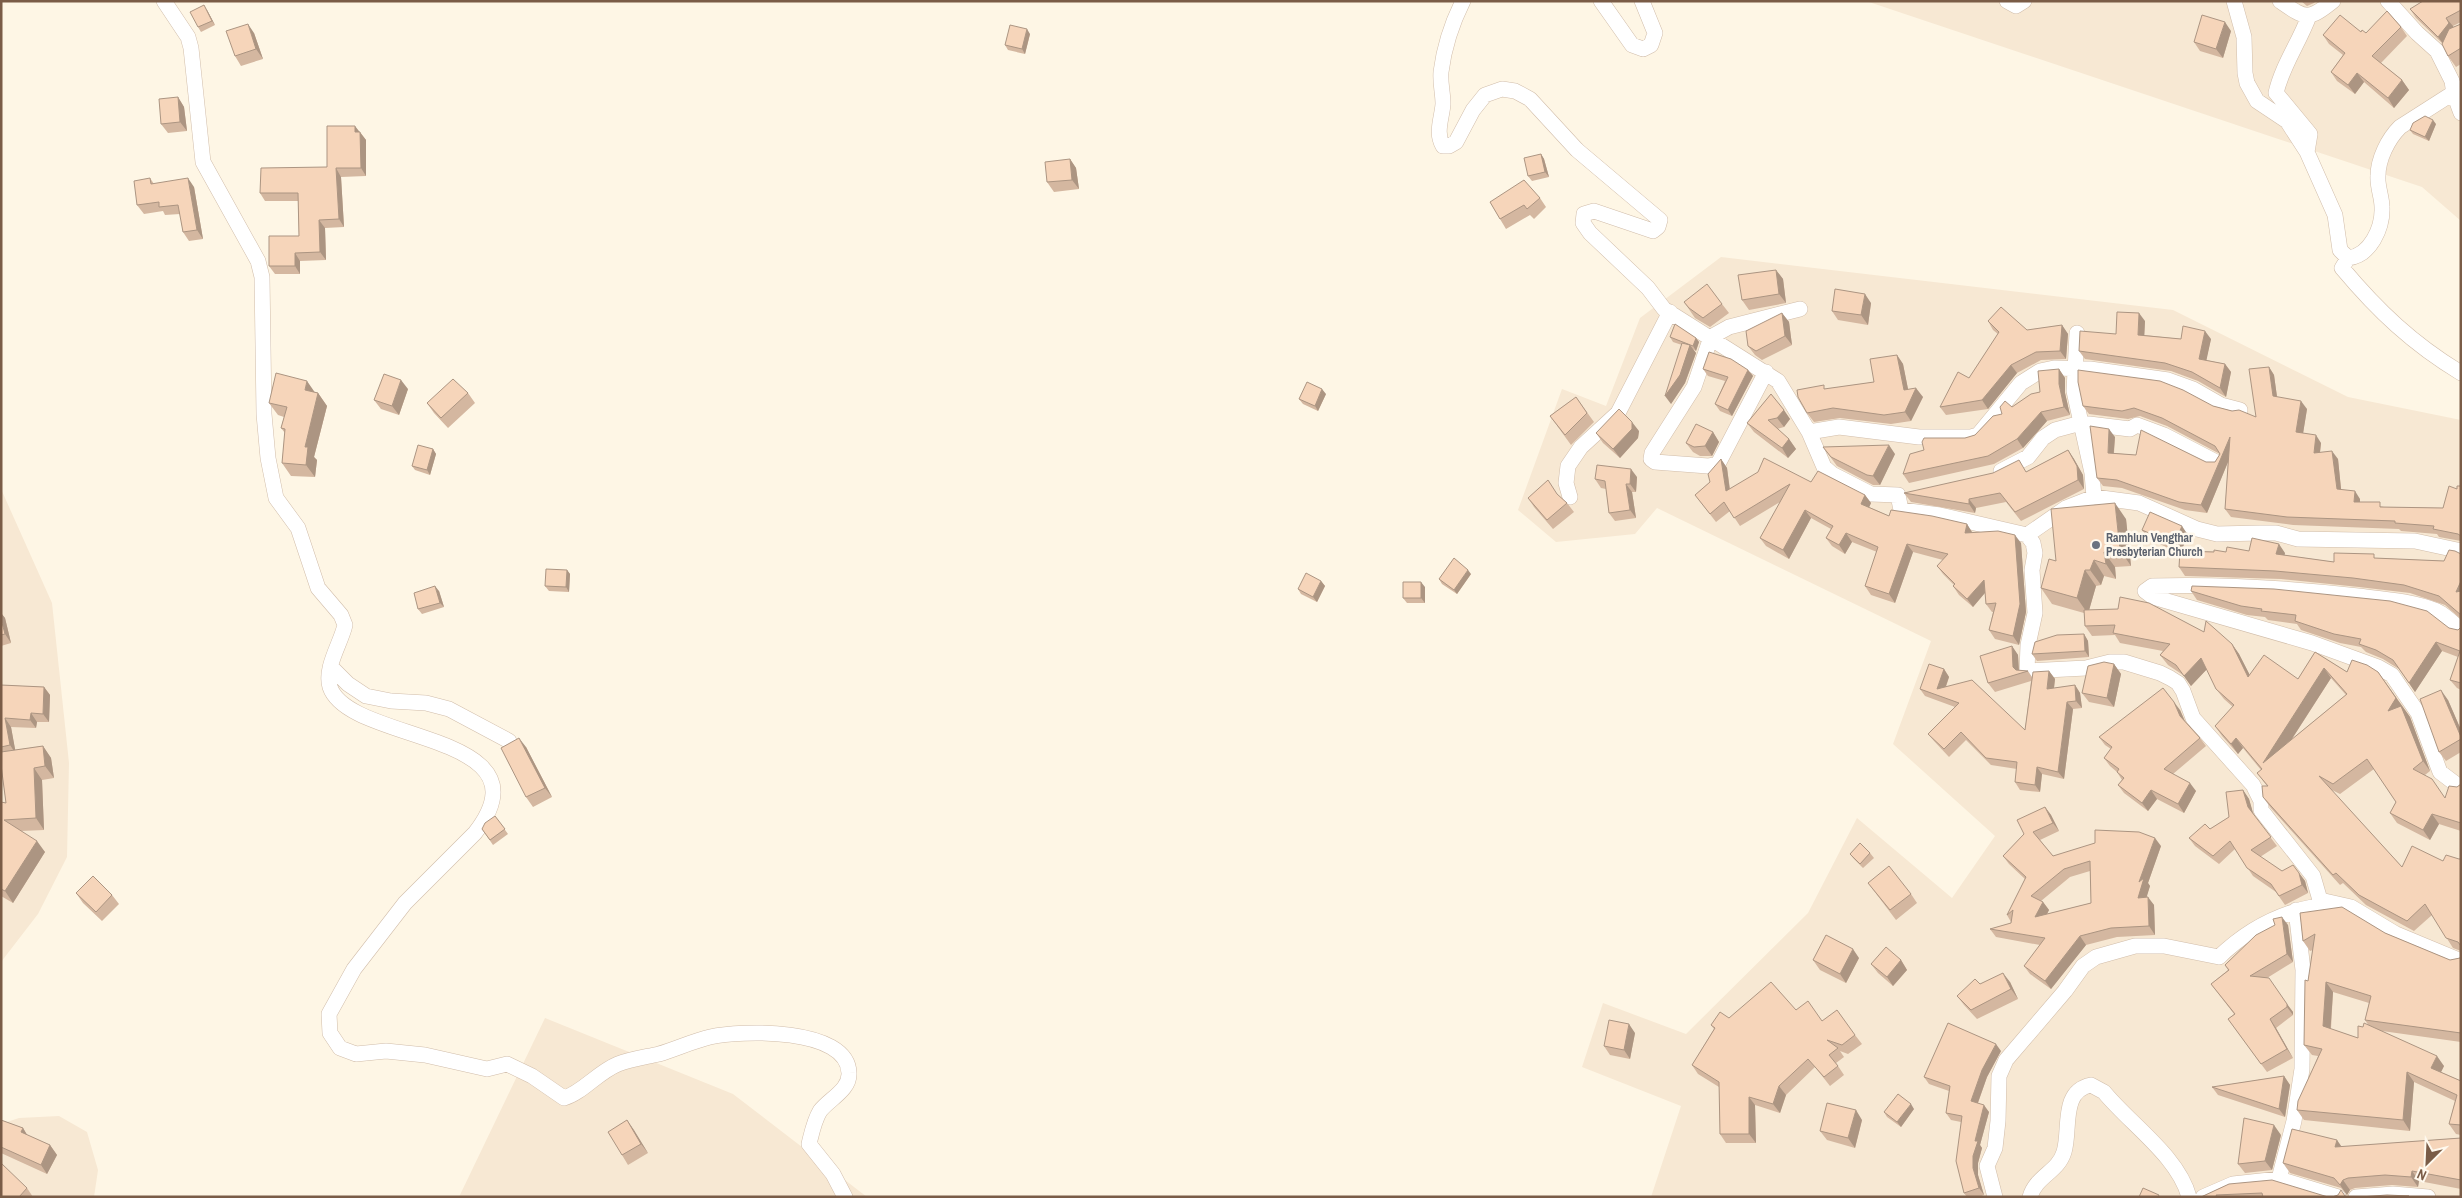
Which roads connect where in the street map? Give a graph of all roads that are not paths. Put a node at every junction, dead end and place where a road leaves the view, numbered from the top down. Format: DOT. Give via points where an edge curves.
graph roads {
  1 [pos="164,1"];
  2 [pos="1464,1"];
  3 [pos="1601,1"];
  4 [pos="1642,1"];
  5 [pos="2007,1"];
  6 [pos="2024,1"];
  7 [pos="2280,1"];
  8 [pos="2333,1"];
  9 [pos="2388,1"];
  10 [pos="2237,5"];
  11 [pos="2309,16"];
  12 [pos="2457,91"];
  13 [pos="2461,113"];
  14 [pos="2307,152"];
  15 [pos="2348,258"];
  16 [pos="1800,309"];
  17 [pos="1670,312"];
  18 [pos="2078,333"];
  19 [pos="1711,338"];
  20 [pos="2074,369"];
  21 [pos="1766,372"];
  22 [pos="2461,373"];
  23 [pos="2240,410"];
  24 [pos="2081,423"];
  25 [pos="1809,432"];
  26 [pos="2216,462"];
  27 [pos="1988,475"];
  28 [pos="1916,491"];
  29 [pos="1898,495"];
  30 [pos="1570,497"];
  31 [pos="2094,497"];
  32 [pos="2027,534"];
  33 [pos="2461,551"];
  34 [pos="2461,630"];
  35 [pos="331,667"];
  36 [pos="509,741"];
  37 [pos="2461,788"];
  38 [pos="2320,900"];
  39 [pos="2296,910"];
  40 [pos="2461,961"];
  41 [pos="2279,1179"];
  42 [pos="845,1197"];
  43 [pos="1995,1197"];
  44 [pos="2030,1197"];
  45 [pos="2189,1197"];
  46 [pos="2202,1197"];
  47 [pos="2338,1197"];
  48 [pos="2356,1197"];
  49 [pos="2428,1197"];
  1 -- 35 [label="street" via="188,37 191,48 203,162 258,260 262,277 264,414 268,458 276,498 298,528 318,588 345,625"];
  2 -- 17 [label="street" via="1447,40 1441,73 1443,103 1439,126 1443,146 1456,142 1485,95 1493,91 1515,92 1530,99 1576,150 1660,220 1653,231 1594,211 1584,214 1582,219 1590,233"];
  3 -- 4 [label="street" via="1632,45 1643,49 1651,45 1654,33"];
  5 -- 6 [label="street" via="2016,6"];
  7 -- 11 [label="street" via="2301,16"];
  8 -- 11 [label="street"];
  9 -- 12 [label="street" via="2437,51"];
  10 -- 14 [label="street" via="2244,37 2247,83 2257,101 2287,121"];
  11 -- 14 [label="street" via="2276,93 2310,134"];
  12 -- 13 [label="street"];
  12 -- 15 [label="street" via="2400,127 2386,144 2378,176 2383,209 2377,234 2361,254"];
  14 -- 15 [label="street" via="2335,215 2340,250"];
  15 -- 22 [label="street" via="2342,268 2391,321 2426,352"];
  16 -- 19 [label="street" via="1751,320"];
  17 -- 19 [label="street"];
  17 -- 30 [label="street" via="1618,413 1581,447 1568,466 1566,483"];
  18 -- 20 [label="street"];
  19 -- 21 [label="street"];
  19 -- 21 [label="street" via="1694,387 1652,453 1651,459 1655,462 1718,464"];
  20 -- 23 [label="street" via="2168,380 2194,389 2221,405"];
  20 -- 24 [label="street" via="2074,391"];
  20 -- 25 [label="street" via="2040,371 2021,383 1978,434 1971,437 1919,437 1839,427"];
  21 -- 25 [label="street" via="1778,381"];
  24 -- 26 [label="street" via="2130,429 2137,425"];
  24 -- 27 [label="street" via="2049,433 2028,457"];
  24 -- 31 [label="street"];
  25 -- 29 [label="street" via="1824,467 1832,474 1871,494"];
  28 -- 29 [label="street"];
  29 -- 32 [label="street" via="1901,510"];
  31 -- 32 [label="street" via="2066,508"];
  31 -- 33 [label="street" via="2139,504 2197,529 2217,534 2276,533 2298,539 2415,541"];
  32 -- 38 [label="street" via="2035,553 2032,570 2035,613 2027,670 2046,672 2124,662 2160,673 2178,683 2193,718 2246,776 2261,801 2261,810 2313,876"];
  34 -- 37 [label="street" via="2436,611 2386,600 2225,585 2152,586 2145,591 2153,597 2312,643 2392,676 2418,713 2440,772"];
  35 -- 36 [label="street" via="366,696 449,709"];
  35 -- 42 [label="street" via="330,686 335,696 354,711 475,760 489,776 493,798 475,833 405,903 354,969 328,1014 330,1033 340,1048 356,1054 386,1051 425,1055 487,1069 507,1064 532,1076 564,1098 573,1096 602,1072 620,1064 711,1037 749,1033 788,1034 812,1039 833,1047 846,1059 849,1072 848,1081 822,1109 814,1123 809,1144 834,1174"];
  38 -- 39 [label="street" via="2317,906"];
  38 -- 40 [label="street" via="2351,907 2396,934"];
  39 -- 41 [label="street" via="2303,970 2302,1069 2294,1121"];
  39 -- 43 [label="street" via="2256,927 2219,957 2164,946 2135,946 2096,958 2083,966 2006,1060 1998,1076 2000,1098 1995,1148 1987,1166"];
  41 -- 46 [label="street" via="2233,1184"];
  41 -- 47 [label="street"];
  44 -- 45 [label="street" via="2034,1186 2055,1168 2063,1156 2071,1103 2080,1089 2091,1085 2104,1092 2168,1159 2183,1180"];
  48 -- 49 [label="street" via="2393,1194"];
}
